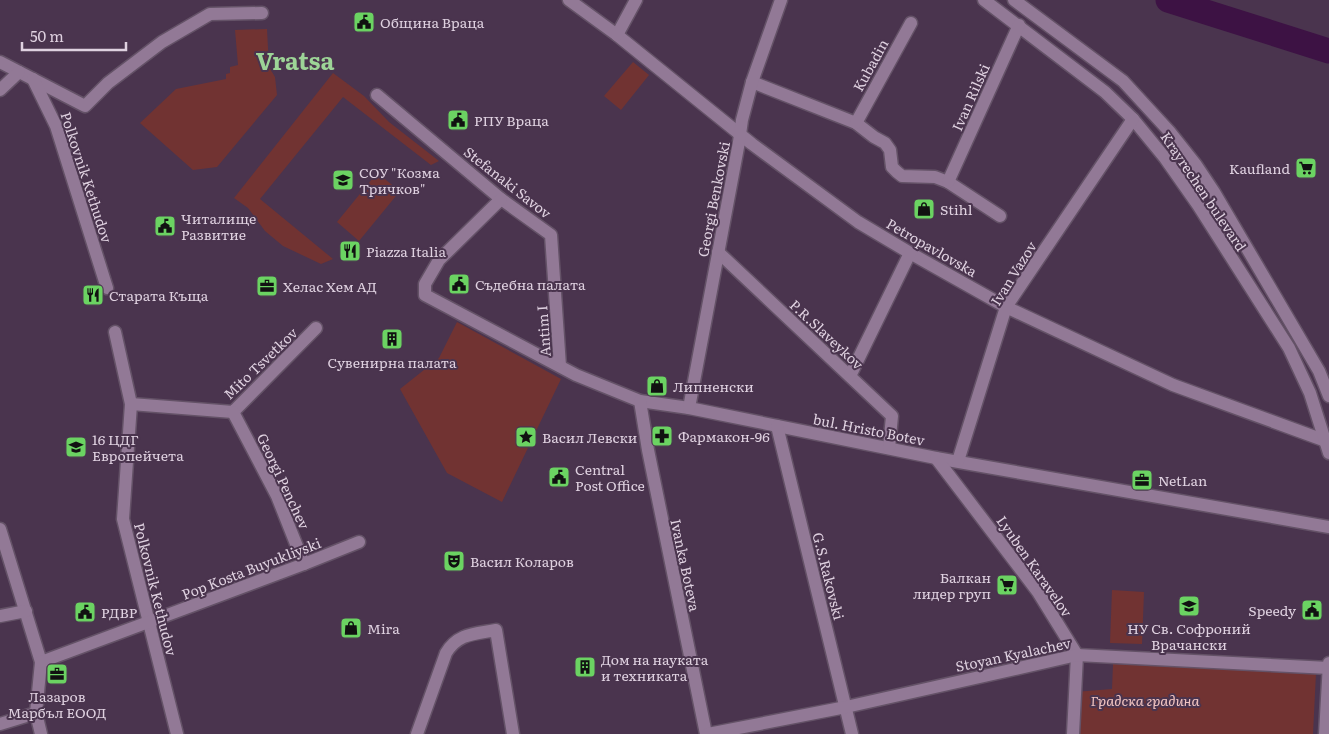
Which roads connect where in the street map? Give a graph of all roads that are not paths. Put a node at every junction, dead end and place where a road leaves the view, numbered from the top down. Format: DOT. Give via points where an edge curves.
graph roads {
  1 [pos="569,0"];
  2 [pos="636,0"];
  3 [pos="781,0"];
  4 [pos="984,0"];
  5 [pos="1014,0"];
  6 [pos="262,12"];
  7 [pos="911,23"];
  8 [pos="1018,25"];
  9 [pos="617,35"];
  10 [pos="0,62"];
  11 [pos="19,72"];
  12 [pos="33,79"];
  13 [pos="752,82"];
  14 [pos="0,90"];
  15 [pos="377,96"];
  16 [pos="1133,119"];
  17 [pos="856,123"];
  18 [pos="740,134"];
  19 [pos="948,182"];
  20 [pos="501,199"];
  21 [pos="1000,216"];
  22 [pos="551,235"];
  23 [pos="718,252"];
  24 [pos="910,253"];
  25 [pos="107,288"];
  26 [pos="1006,307"];
  27 [pos="316,328"];
  28 [pos="115,332"];
  29 [pos="560,366"];
  30 [pos="850,376"];
  31 [pos="1329,396"];
  32 [pos="640,401"];
  33 [pos="131,404"];
  34 [pos="689,408"];
  35 [pos="234,412"];
  36 [pos="777,426"];
  37 [pos="1328,447"];
  38 [pos="889,448"];
  39 [pos="936,458"];
  40 [pos="958,461"];
  41 [pos="1329,527"];
  42 [pos="0,529"];
  43 [pos="359,542"];
  44 [pos="304,564"];
  45 [pos="26,611"];
  46 [pos="0,616"];
  47 [pos="150,622"];
  48 [pos="1077,655"];
  49 [pos="41,662"];
  50 [pos="1329,663"];
  51 [pos="1329,668"];
  52 [pos="846,707"];
  53 [pos="36,713"];
  54 [pos="0,724"];
  55 [pos="41,734"];
  56 [pos="177,734"];
  57 [pos="417,734"];
  58 [pos="513,734"];
  59 [pos="707,734"];
  60 [pos="852,734"];
  61 [pos="1073,734"];
  62 [pos="1325,734"];
  1 -- 9 [label="street, Petropavlovska"];
  2 -- 9 [label="street"];
  3 -- 13 [label="street, Georgi Benkovski"];
  4 -- 8 [label="street, Krayrechen bulevard"];
  5 -- 31 [label="street, Krayrechen bulevard" via="1122,81 1174,138 1214,192 1319,371"];
  6 -- 12 [label="street" via="210,14 162,42 108,83 86,106"];
  7 -- 17 [label="street, Kubadin"];
  8 -- 16 [label="street, Krayrechen bulevard" via="1105,92"];
  8 -- 19 [label="street, Ivan Rilski"];
  9 -- 18 [label="street, Petropavlovska"];
  10 -- 11 [label="street"];
  11 -- 12 [label="street"];
  11 -- 14 [label="street"];
  12 -- 25 [label="street, Polkovnik Kethudov" via="56,126"];
  13 -- 17 [label="street"];
  13 -- 18 [label="street, Georgi Benkovski"];
  15 -- 20 [label="street, Stefanaki Savov"];
  16 -- 26 [label="street, Ivan Vazov"];
  16 -- 37 [label="street, Krayrechen bulevard" via="1180,180 1289,348 1310,393"];
  17 -- 19 [label="street" via="885,143 890,150 892,167 902,176 935,177"];
  18 -- 23 [label="street, Georgi Benkovski"];
  18 -- 24 [label="street, Petropavlovska" via="858,222"];
  19 -- 21 [label="street"];
  20 -- 22 [label="street, Stefanaki Savov"];
  20 -- 29 [label="street, bul. Hristo Botev" via="439,260 425,284 425,295"];
  22 -- 29 [label="street, Antim I"];
  23 -- 30 [label="street, P.R.Slaveykov"];
  23 -- 34 [label="street, Georgi Benkovski"];
  24 -- 26 [label="street, Petropavlovska"];
  24 -- 30 [label="street"];
  26 -- 37 [label="street, Petropavlovska" via="1173,385"];
  26 -- 40 [label="street, Ivan Vazov"];
  27 -- 35 [label="street, Mito Tsvetkov"];
  28 -- 33 [label="street, Polkovnik Kethudov"];
  29 -- 32 [label="street, bul. Hristo Botev"];
  30 -- 38 [label="street, P.R.Slaveykov" via="892,416"];
  32 -- 34 [label="street, bul. Hristo Botev"];
  32 -- 59 [label="street, Ivanka Boteva"];
  33 -- 35 [label="street, Mito Tsvetkov"];
  33 -- 47 [label="street, Polkovnik Kethudov" via="123,519"];
  34 -- 36 [label="street, bul. Hristo Botev"];
  35 -- 44 [label="street, Georgi Penchev" via="277,496"];
  36 -- 38 [label="street, bul. Hristo Botev"];
  36 -- 52 [label="street, G.S.Rakovski"];
  38 -- 39 [label="street, bul. Hristo Botev"];
  39 -- 40 [label="street, bul. Hristo Botev"];
  39 -- 48 [label="street, Lyuben Karavelov" via="1038,592"];
  40 -- 41 [label="street, bul. Hristo Botev"];
  42 -- 45 [label="street"];
  43 -- 44 [label="street, Pop Kosta Buyukliyski"];
  44 -- 47 [label="street, Pop Kosta Buyukliyski"];
  45 -- 46 [label="street"];
  45 -- 49 [label="street"];
  47 -- 49 [label="street, Pop Kosta Buyukliyski"];
  47 -- 56 [label="street, Polkovnik Kethudov"];
  48 -- 51 [label="street, Stoyan Kyalachev"];
  48 -- 52 [label="street, Stoyan Kyalachev"];
  48 -- 61 [label="street"];
  49 -- 53 [label="street"];
  50 -- 51 [label="street"];
  51 -- 62 [label="street"];
  52 -- 59 [label="street, Stoyan Kyalachev"];
  52 -- 60 [label="street, G.S.Rakovski"];
  53 -- 54 [label="street"];
  53 -- 55 [label="street"];
  57 -- 58 [label="street" via="452,643 472,634 496,630"];
}
